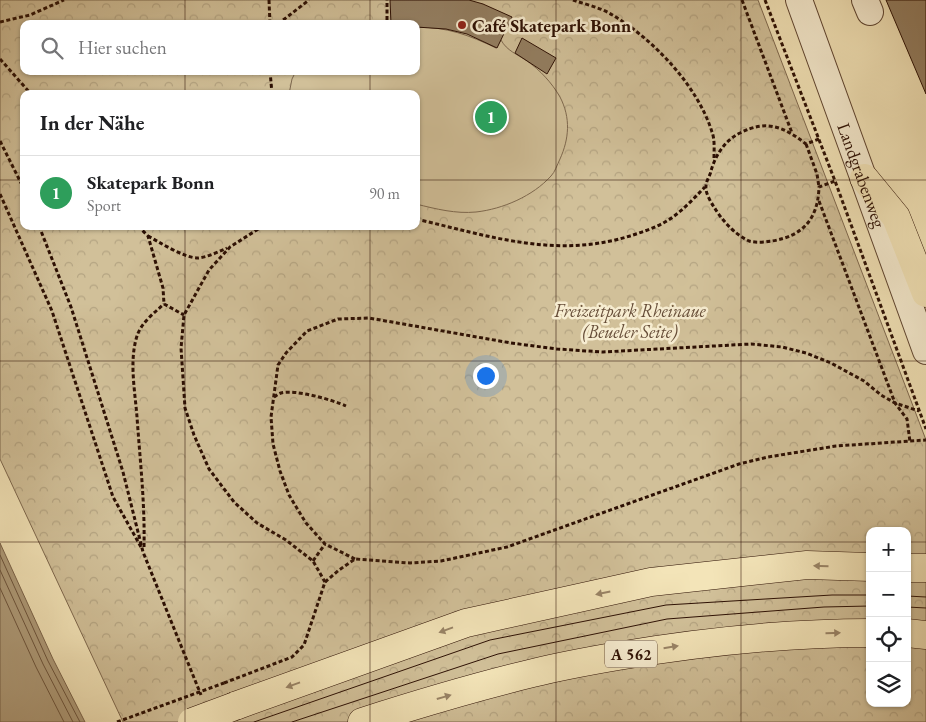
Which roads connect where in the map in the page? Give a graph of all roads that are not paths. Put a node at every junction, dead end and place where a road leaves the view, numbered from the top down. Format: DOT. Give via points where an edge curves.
graph roads {
  1 [pos="799,0"];
  2 [pos="864,178"];
  3 [pos="926,293"];
  4 [pos="926,351"];
  5 [pos="866,567"];
  6 [pos="911,568"];
  7 [pos="926,568"];
  8 [pos="866,633"];
  9 [pos="911,633"];
  10 [pos="926,635"];
  11 [pos="192,722"];
  12 [pos="362,722"];
  1 -- 2 [label="street, Landgrabenweg"];
  2 -- 3 [label="highway" via="896,217"];
  2 -- 4 [label="street, Landgrabenweg"];
  5 -- 11 [label="highway, one-way, bridge" via="807,565 651,582 466,623 230,694"];
  6 -- 7 [label="highway"];
  12 -- 8 [label="highway, A 562, one-way" via="534,672 594,660 743,639"];
  9 -- 10 [label="highway"];
}
